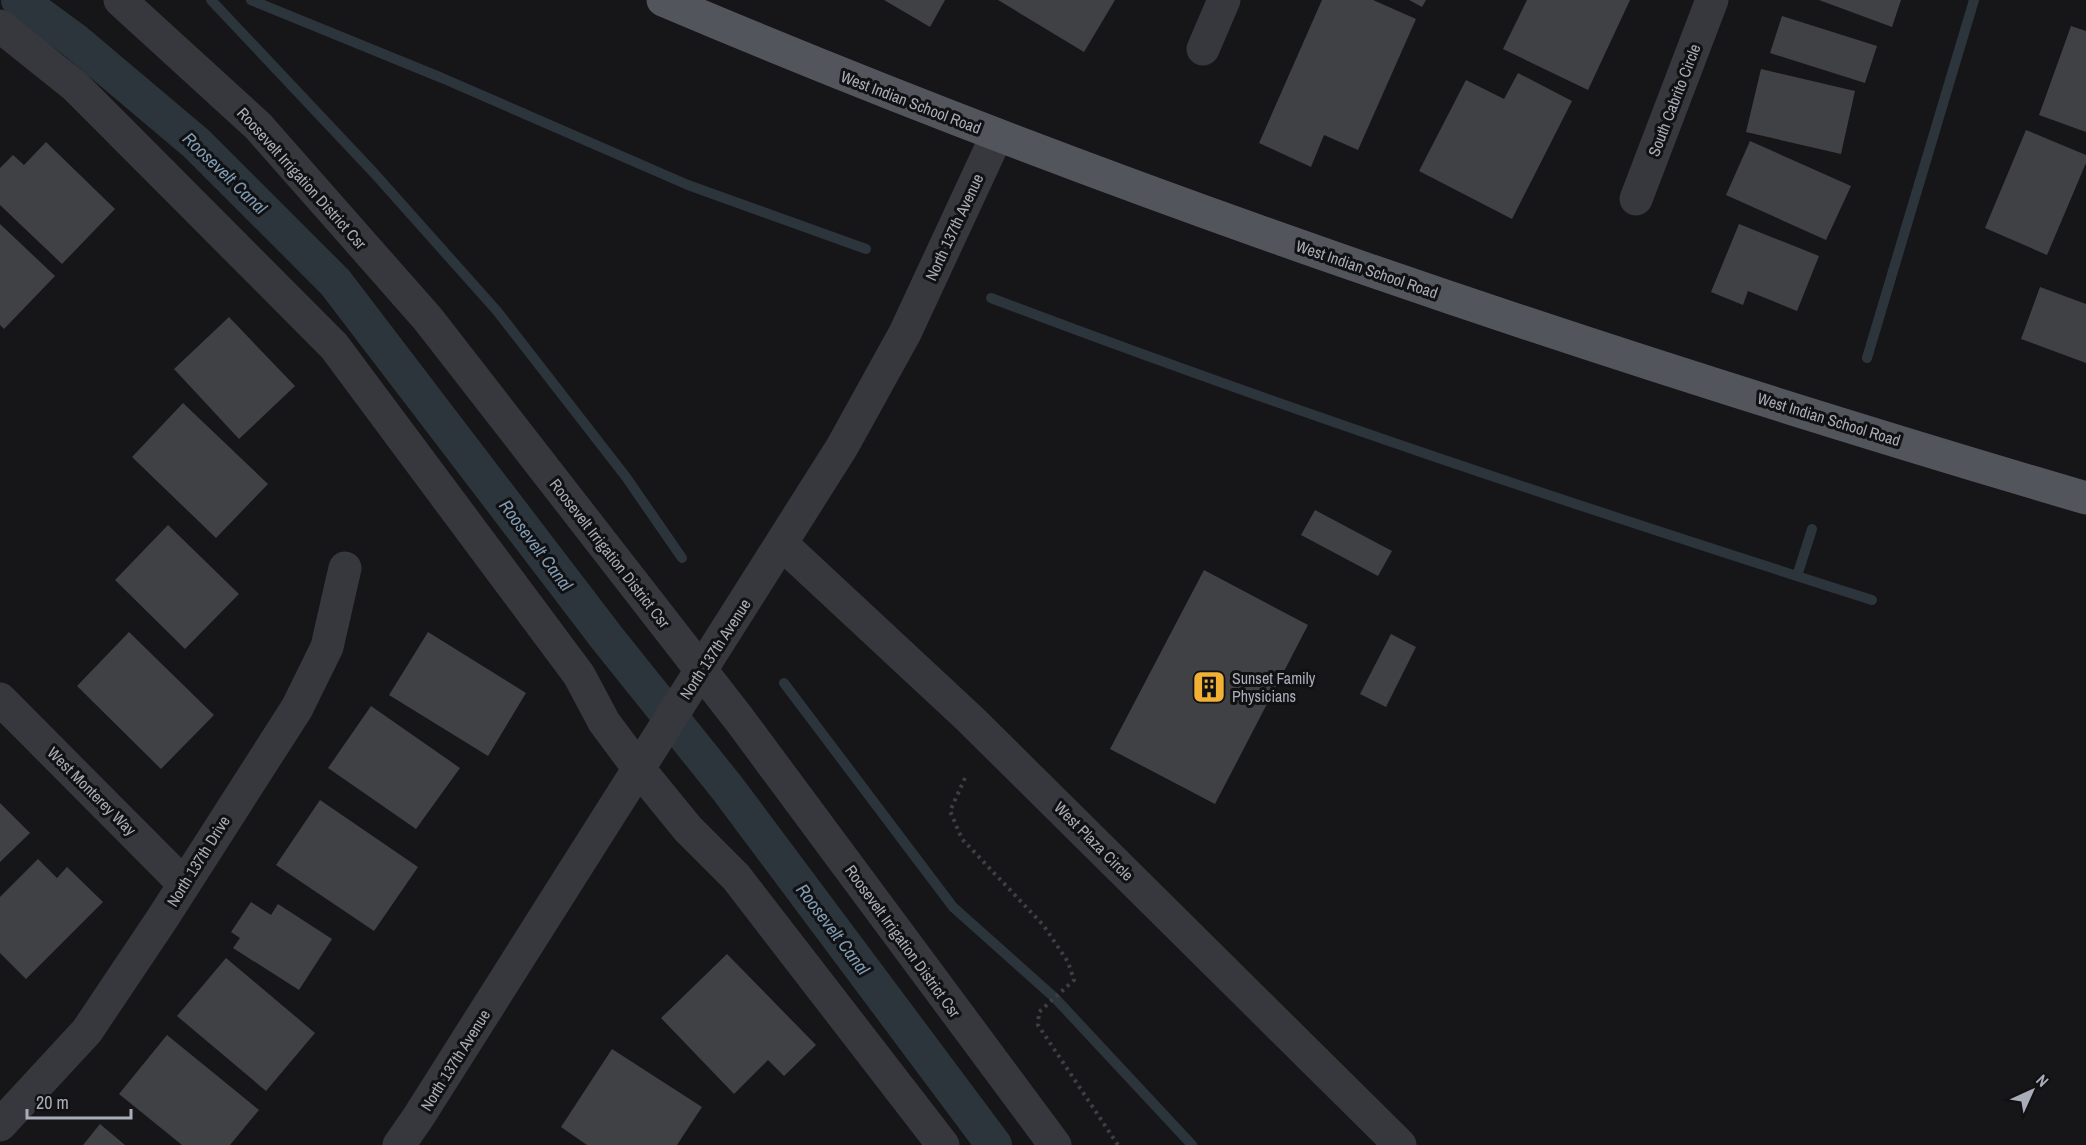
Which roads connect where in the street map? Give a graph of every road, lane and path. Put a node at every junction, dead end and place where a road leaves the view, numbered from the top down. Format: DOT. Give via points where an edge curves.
graph roads {
  1 [pos="120,0"];
  2 [pos="663,0"];
  3 [pos="1224,0"];
  4 [pos="1712,0"];
  5 [pos="0,26"];
  6 [pos="1203,49"];
  7 [pos="998,135"];
  8 [pos="1636,199"];
  9 [pos="2086,498"];
  10 [pos="782,544"];
  11 [pos="345,568"];
  12 [pos="694,681"];
  13 [pos="0,699"];
  14 [pos="643,762"];
  15 [pos="965,778"];
  16 [pos="183,883"];
  17 [pos="0,1125"];
  18 [pos="399,1145"];
  19 [pos="943,1145"];
  20 [pos="1055,1145"];
  21 [pos="1118,1145"];
  22 [pos="1400,1145"];
  1 -- 12 [label="street, Roosevelt Irrigation District Csr" via="258,126 428,319"];
  2 -- 7 [label="main road, West Indian School Road"];
  3 -- 6 [label="street"];
  4 -- 8 [label="street, South Cabrito Circle"];
  5 -- 14 [label="street" via="75,86 334,346 579,675 604,722"];
  7 -- 9 [label="main road, West Indian School Road" via="1438,294"];
  7 -- 10 [label="street, North 137th Avenue" via="905,333"];
  10 -- 12 [label="street, North 137th Avenue"];
  10 -- 22 [label="street, West Plaza Circle" via="970,719"];
  11 -- 16 [label="street, North 137th Drive" via="327,647 297,708"];
  12 -- 14 [label="street, North 137th Avenue"];
  12 -- 20 [label="street, Roosevelt Irrigation District Csr"];
  13 -- 16 [label="street, West Monterey Way"];
  14 -- 18 [label="street, North 137th Avenue"];
  14 -- 19 [label="street" via="676,815 736,877"];
  15 -- 21 [label="path" via="950,811 962,839 1044,926 1068,962 1074,980 1040,1012 1038,1025"];
  16 -- 17 [label="street, North 137th Drive" via="87,1031"];
}
